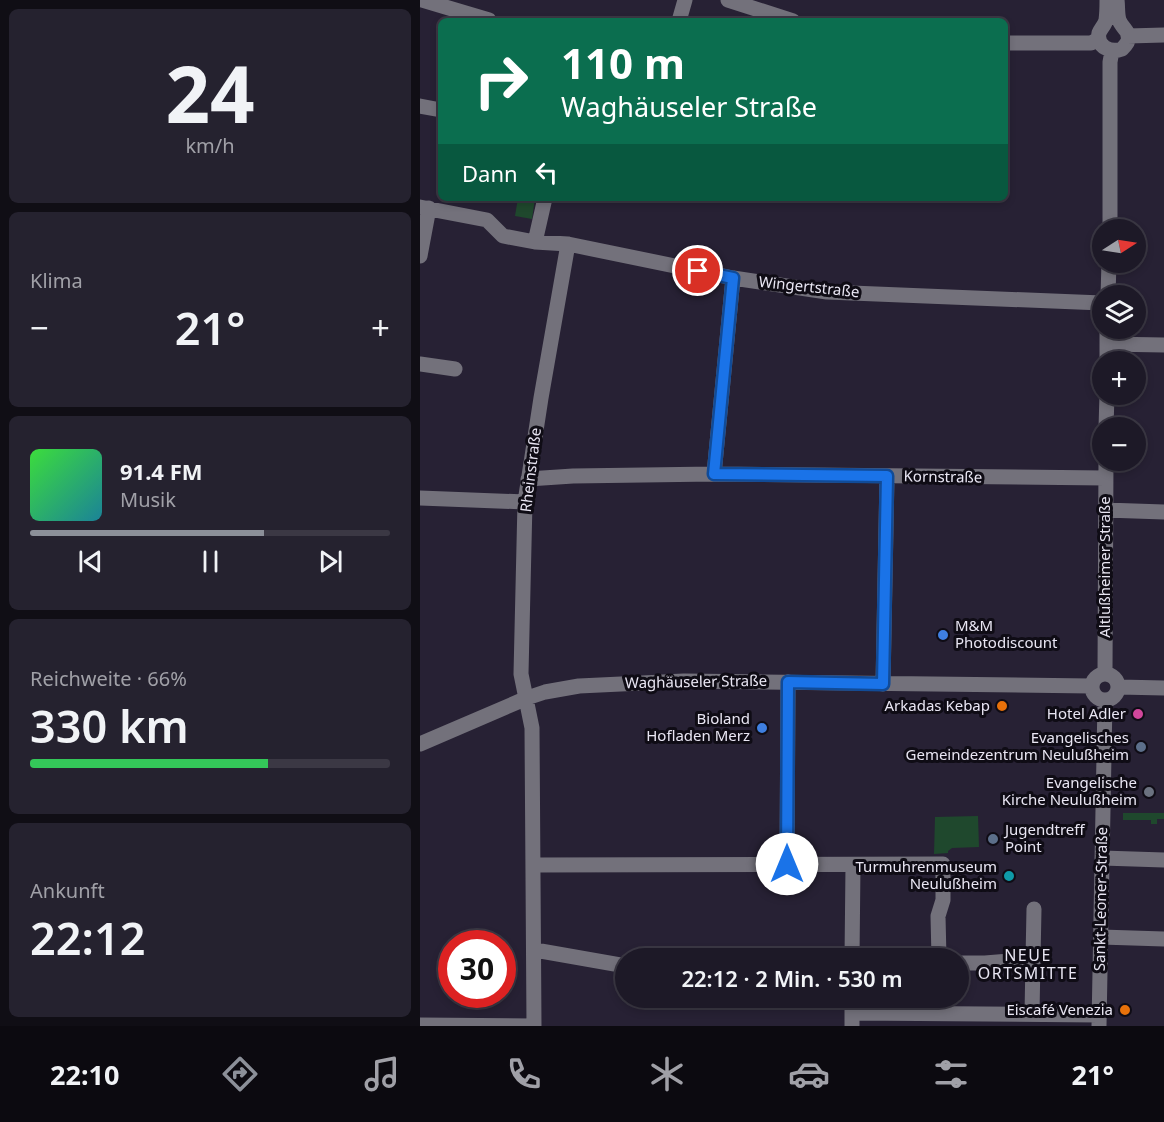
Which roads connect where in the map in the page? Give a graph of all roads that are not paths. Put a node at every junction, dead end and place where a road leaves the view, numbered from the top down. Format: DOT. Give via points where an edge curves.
graph roads {
  1 [pos="422,0"];
  2 [pos="685,0"];
  3 [pos="728,0"];
  4 [pos="1107,0"];
  5 [pos="1117,0"];
  6 [pos="482,18"];
  7 [pos="679,18"];
  8 [pos="784,18"];
  9 [pos="1118,27"];
  10 [pos="1164,35"];
  11 [pos="1099,39"];
  12 [pos="1008,43"];
  13 [pos="1112,51"];
  14 [pos="420,106"];
  15 [pos="438,109"];
  16 [pos="544,201"];
  17 [pos="424,208"];
  18 [pos="1110,219"];
  19 [pos="535,242"];
  20 [pos="568,244"];
  21 [pos="420,256"];
  22 [pos="733,278"];
  23 [pos="1092,303"];
  24 [pos="1107,339"];
  25 [pos="1107,344"];
  26 [pos="1164,345"];
  27 [pos="1107,351"];
  28 [pos="420,364"];
  29 [pos="455,369"];
  30 [pos="1105,471"];
  31 [pos="714,474"];
  32 [pos="887,476"];
  33 [pos="1105,478"];
  34 [pos="528,479"];
  35 [pos="420,498"];
  36 [pos="525,502"];
  37 [pos="1105,510"];
  38 [pos="1164,512"];
  39 [pos="1105,674"];
  40 [pos="788,682"];
  41 [pos="883,684"];
  42 [pos="1092,686"];
  43 [pos="1119,687"];
  44 [pos="1164,688"];
  45 [pos="527,699"];
  46 [pos="1105,701"];
  47 [pos="420,744"];
  48 [pos="1102,858"];
  49 [pos="1164,860"];
  50 [pos="787,864"];
  51 [pos="534,865"];
  52 [pos="853,866"];
  53 [pos="1034,909"];
  54 [pos="1101,938"];
  55 [pos="1164,939"];
  56 [pos="852,948"];
  57 [pos="939,948"];
  58 [pos="535,950"];
  59 [pos="1033,959"];
  60 [pos="969,963"];
  61 [pos="615,964"];
  62 [pos="852,1012"];
  63 [pos="1032,1014"];
  64 [pos="1099,1020"];
  65 [pos="420,1025"];
  66 [pos="534,1026"];
  1 -- 6 [label="street"];
  2 -- 7 [label="street"];
  3 -- 8 [label="street"];
  4 -- 9 [label="street"];
  5 -- 9 [label="street"];
  9 -- 10 [label="street"];
  9 -- 11 [label="street" via="1100,31"];
  9 -- 13 [label="street" via="1126,45"];
  11 -- 12 [label="street" via="1091,43"];
  11 -- 13 [label="street"];
  13 -- 18 [label="street"];
  14 -- 15 [label="street"];
  16 -- 19 [label="street"];
  17 -- 19 [label="street, Wingertstraße" via="487,220 503,236"];
  17 -- 21 [label="street"];
  19 -- 20 [label="street, Wingertstraße"];
  20 -- 22 [label="street, Wingertstraße"];
  20 -- 34 [label="street, Rheinstraße"];
  22 -- 23 [label="street, Wingertstraße" via="827,292"];
  22 -- 31 [label="street"];
  24 -- 25 [label="street"];
  25 -- 26 [label="street"];
  25 -- 27 [label="street"];
  28 -- 29 [label="street"];
  30 -- 33 [label="street, Altlußheimer Straße"];
  31 -- 32 [label="street, Kornstraße"];
  31 -- 34 [label="street, Kornstraße"];
  32 -- 33 [label="street, Kornstraße"];
  32 -- 41 [label="street"];
  33 -- 37 [label="street, Altlußheimer Straße"];
  34 -- 36 [label="street, Rheinstraße"];
  35 -- 36 [label="street"];
  36 -- 45 [label="street, Rheinstraße" via="521,674"];
  37 -- 38 [label="street"];
  37 -- 39 [label="street, Altlußheimer Straße"];
  39 -- 42 [label="street" via="1096,677"];
  39 -- 43 [label="street" via="1115,678"];
  40 -- 41 [label="street, Waghäuseler Straße"];
  40 -- 45 [label="street, Waghäuseler Straße" via="604,684 562,688"];
  40 -- 50 [label="street"];
  41 -- 42 [label="street, Waghäuseler Straße"];
  42 -- 46 [label="street" via="1097,698"];
  43 -- 44 [label="street"];
  43 -- 46 [label="street" via="1116,695"];
  45 -- 47 [label="street, Waghäuseler Straße"];
  45 -- 51 [label="street, Rheinstraße" via="532,728"];
  46 -- 48 [label="street, Sankt-Leoner-Straße"];
  48 -- 49 [label="street"];
  48 -- 54 [label="street, Sankt-Leoner-Straße"];
  50 -- 51 [label="street"];
  50 -- 52 [label="street"];
  51 -- 58 [label="street, Rheinstraße"];
  52 -- 56 [label="street"];
  52 -- 57 [label="street" via="943,864"];
  53 -- 59 [label="street"];
  54 -- 55 [label="street"];
  54 -- 64 [label="street, Sankt-Leoner-Straße"];
  58 -- 61 [label="street"];
  58 -- 66 [label="street, Rheinstraße"];
  59 -- 60 [label="street"];
  59 -- 63 [label="street"];
  62 -- 63 [label="street"];
  63 -- 64 [label="street"];
  65 -- 66 [label="street"];
}
